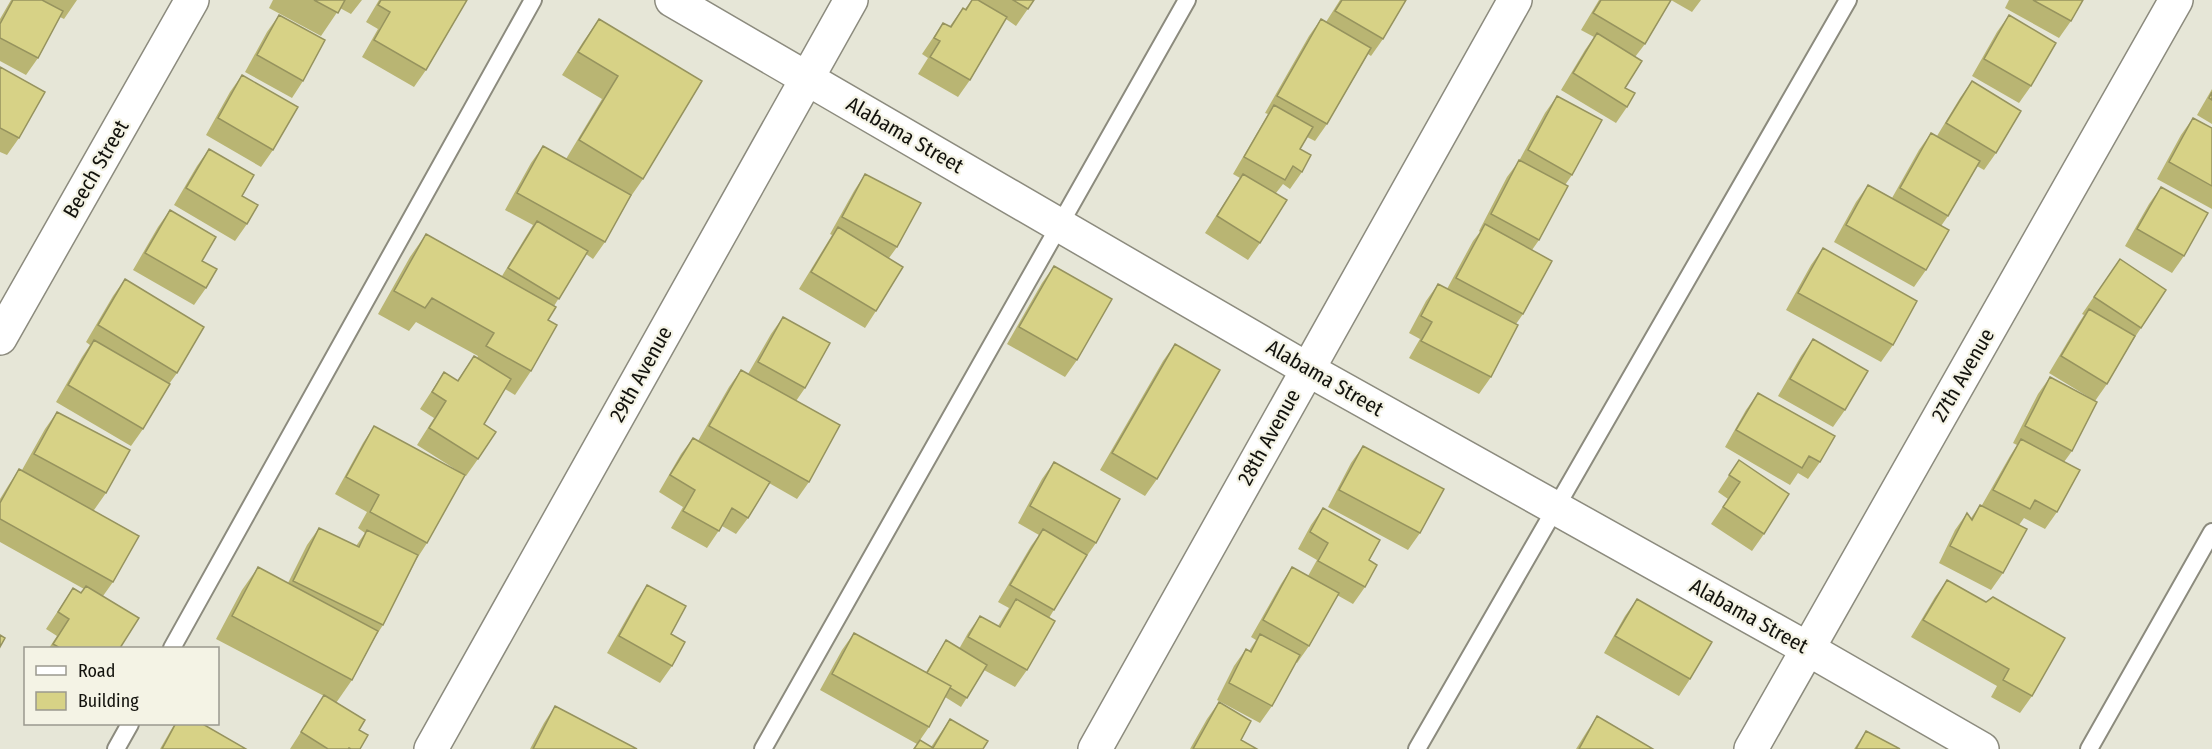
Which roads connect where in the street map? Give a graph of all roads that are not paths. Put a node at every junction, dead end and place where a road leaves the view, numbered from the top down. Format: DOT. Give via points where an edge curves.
graph roads {
  1 [pos="192,0"];
  2 [pos="532,0"];
  3 [pos="672,0"];
  4 [pos="851,0"];
  5 [pos="1187,0"];
  6 [pos="1515,0"];
  7 [pos="1848,0"];
  8 [pos="2176,0"];
  9 [pos="807,78"];
  10 [pos="1059,224"];
  11 [pos="0,338"];
  12 [pos="1307,369"];
  13 [pos="1556,508"];
  14 [pos="2212,532"];
  15 [pos="173,647"];
  16 [pos="1808,649"];
  17 [pos="129,725"];
  18 [pos="116,749"];
  19 [pos="431,749"];
  20 [pos="764,749"];
  21 [pos="1095,749"];
  22 [pos="1417,749"];
  23 [pos="1751,749"];
  24 [pos="1982,749"];
  25 [pos="2089,749"];
  1 -- 11 [label="street, Beech Street"];
  2 -- 15 [label="lane"];
  3 -- 9 [label="street, Alabama Street"];
  4 -- 9 [label="street, 29th Avenue"];
  5 -- 10 [label="lane"];
  6 -- 12 [label="street, 28th Avenue"];
  7 -- 13 [label="lane"];
  8 -- 16 [label="street, 27th Avenue"];
  9 -- 10 [label="street, Alabama Street"];
  9 -- 19 [label="street, 29th Avenue"];
  10 -- 12 [label="street, Alabama Street"];
  10 -- 20 [label="lane"];
  12 -- 13 [label="street, Alabama Street"];
  12 -- 21 [label="street, 28th Avenue"];
  13 -- 16 [label="street, Alabama Street"];
  13 -- 22 [label="lane"];
  14 -- 25 [label="lane"];
  16 -- 23 [label="street, 27th Avenue"];
  16 -- 24 [label="street, Alabama Street"];
  17 -- 18 [label="lane"];
}
